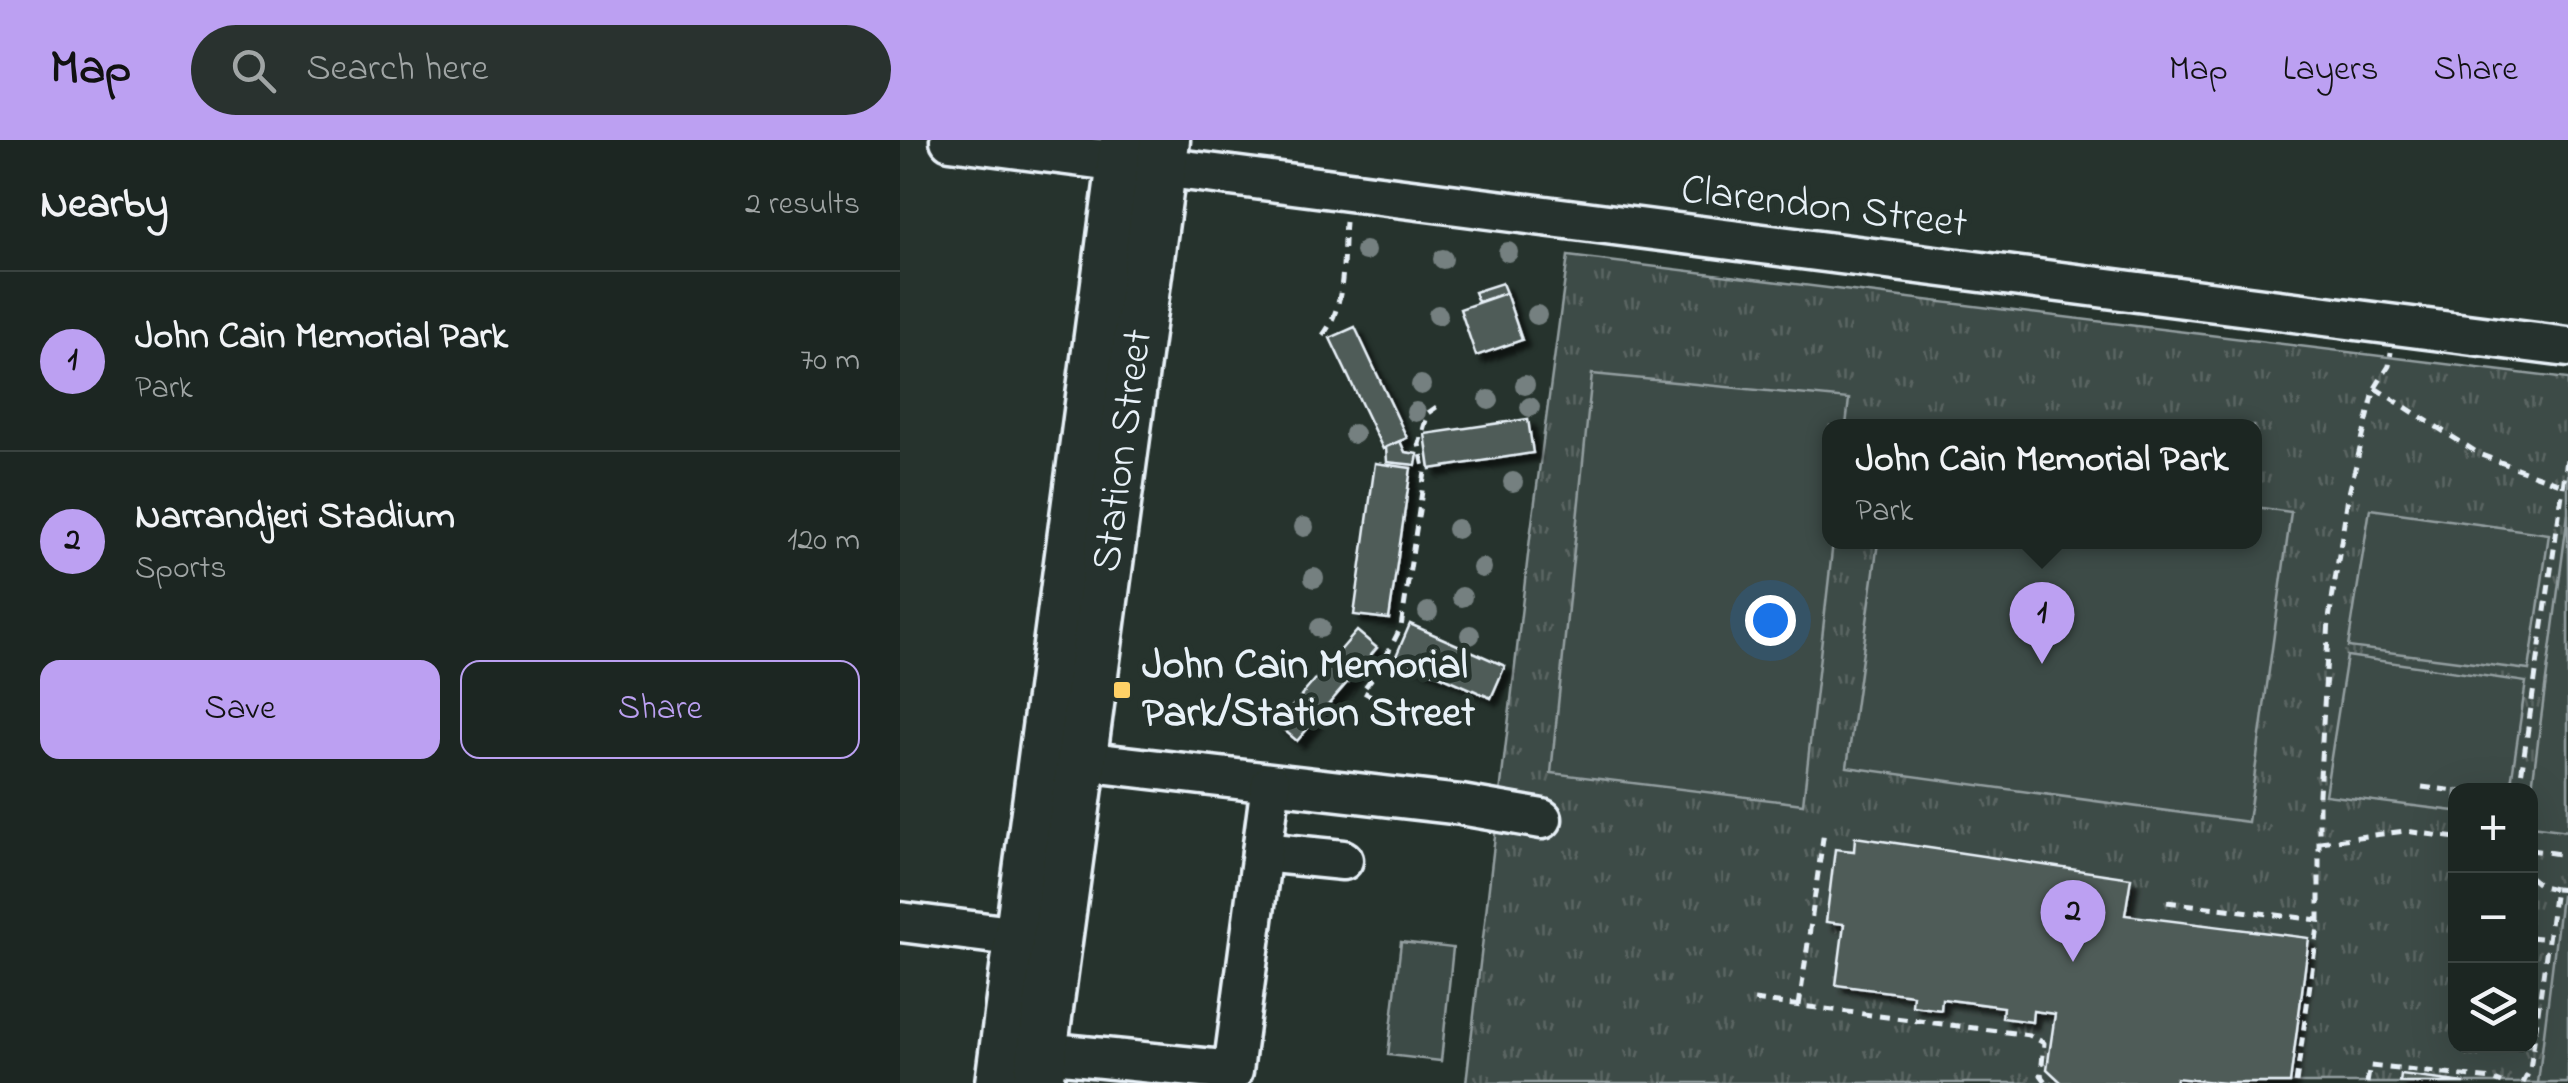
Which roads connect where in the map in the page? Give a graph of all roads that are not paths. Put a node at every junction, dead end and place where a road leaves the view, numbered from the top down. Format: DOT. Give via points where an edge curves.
graph roads {
  1 [pos="950,140"];
  2 [pos="1144,152"];
  3 [pos="2568,348"];
  4 [pos="1062,756"];
  5 [pos="1271,784"];
  6 [pos="1542,818"];
  7 [pos="1262,852"];
  8 [pos="1342,860"];
  9 [pos="900,922"];
  10 [pos="1020,936"];
  11 [pos="1041,1068"];
  12 [pos="1150,1073"];
  13 [pos="1000,1083"];
  1 -- 2 [label="street, Clarendon Street"];
  2 -- 3 [label="street, Clarendon Street"];
  2 -- 4 [label="main road, Station Street"];
  4 -- 5 [label="street"];
  4 -- 10 [label="main road, Station Street"];
  4 -- 11 [label="main road, Station Street"];
  5 -- 6 [label="street"];
  5 -- 7 [label="street"];
  7 -- 8 [label="street"];
  7 -- 12 [label="street" via="1232,1071"];
  9 -- 10 [label="street"];
  10 -- 13 [label="main road, Station Street"];
  11 -- 12 [label="street"];
}
